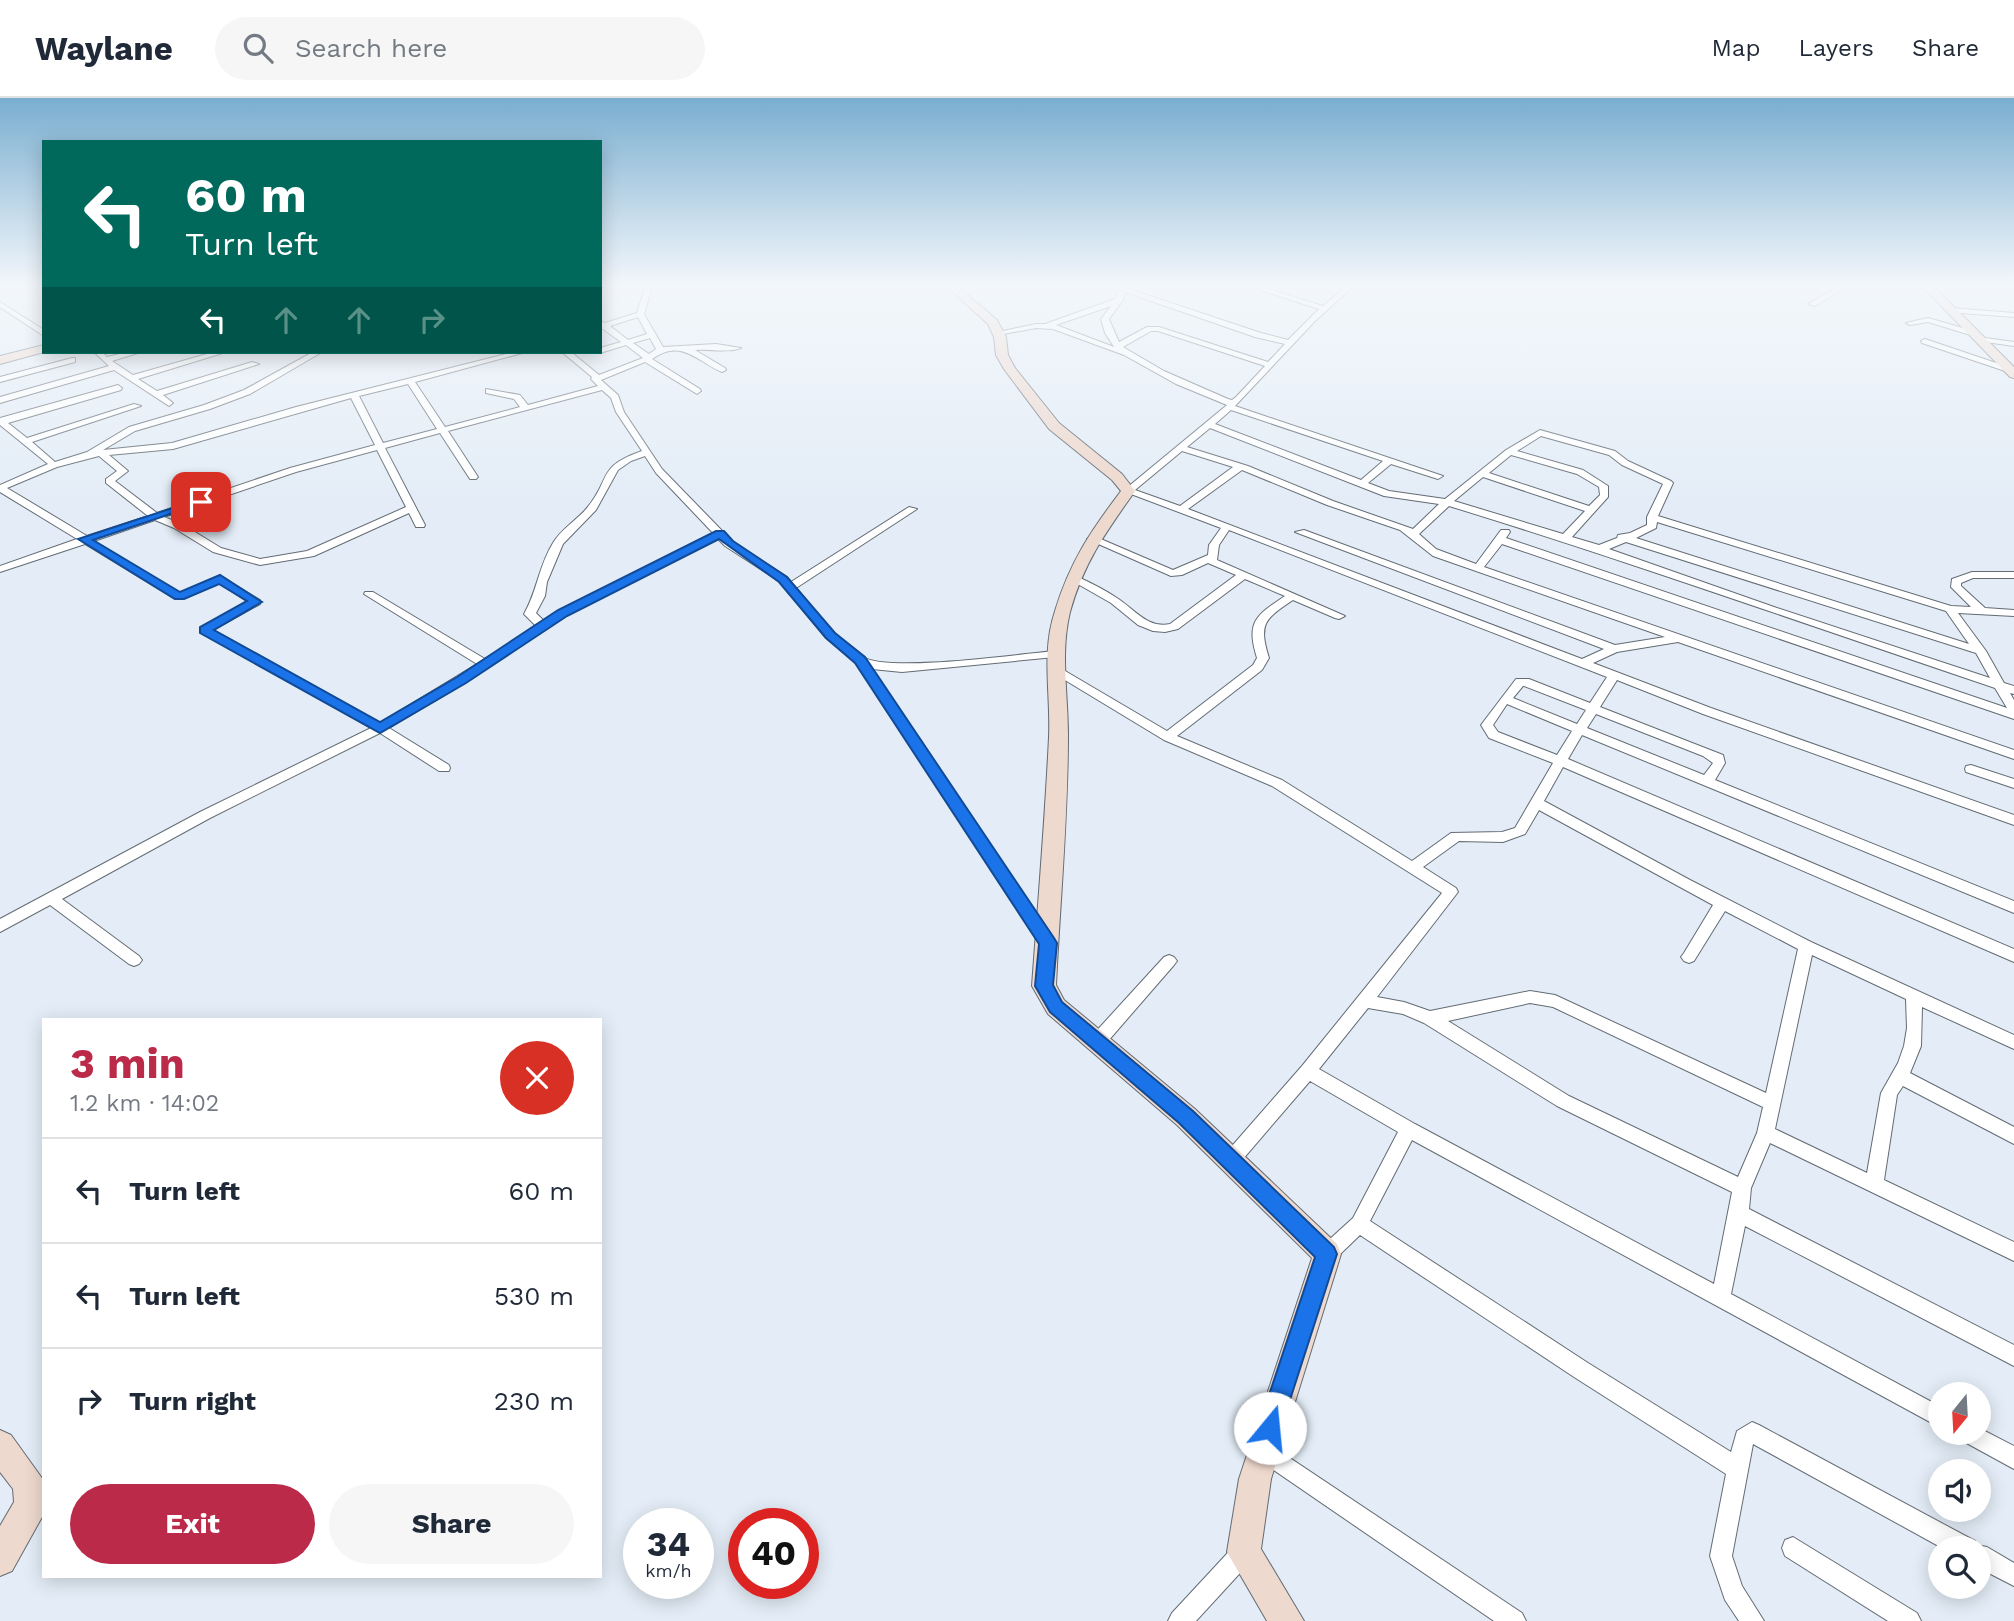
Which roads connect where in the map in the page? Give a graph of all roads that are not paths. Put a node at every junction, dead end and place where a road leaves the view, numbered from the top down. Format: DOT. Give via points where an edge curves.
graph roads {
  1 [pos="18,355"];
  2 [pos="101,355"];
  3 [pos="125,355"];
  4 [pos="211,355"];
  5 [pos="313,355"];
  6 [pos="510,355"];
  7 [pos="570,355"];
  8 [pos="643,355"];
  9 [pos="652,355"];
  10 [pos="698,355"];
  11 [pos="1002,355"];
  12 [pos="1130,355"];
  13 [pos="1240,355"];
  14 [pos="1279,355"];
  15 [pos="1965,355"];
  16 [pos="1997,355"];
  17 [pos="647,358"];
  18 [pos="0,360"];
  19 [pos="72,360"];
  20 [pos="105,360"];
  21 [pos="255,364"];
  22 [pos="1270,365"];
  23 [pos="114,367"];
  24 [pos="722,370"];
  25 [pos="2013,372"];
  26 [pos="596,376"];
  27 [pos="131,378"];
  28 [pos="0,380"];
  29 [pos="410,381"];
  30 [pos="604,387"];
  31 [pos="118,388"];
  32 [pos="489,391"];
  33 [pos="697,391"];
  34 [pos="158,394"];
  35 [pos="354,395"];
  36 [pos="0,400"];
  37 [pos="169,403"];
  38 [pos="1232,405"];
  39 [pos="137,406"];
  40 [pos="526,408"];
  41 [pos="0,422"];
  42 [pos="1208,424"];
  43 [pos="11,431"];
  44 [pos="442,432"];
  45 [pos="0,434"];
  46 [pos="24,442"];
  47 [pos="379,448"];
  48 [pos="1182,448"];
  49 [pos="1509,452"];
  50 [pos="101,453"];
  51 [pos="646,453"];
  52 [pos="89,454"];
  53 [pos="1390,460"];
  54 [pos="54,465"];
  55 [pos="1239,467"];
  56 [pos="1482,474"];
  57 [pos="1438,476"];
  58 [pos="473,477"];
  59 [pos="1362,484"];
  60 [pos="0,488"];
  61 [pos="1128,491"];
  62 [pos="1447,502"];
  63 [pos="412,508"];
  64 [pos="912,509"];
  65 [pos="1182,509"];
  66 [pos="1591,510"];
  67 [pos="156,517"];
  68 [pos="1652,517"];
  69 [pos="1513,524"];
  70 [pos="421,525"];
  71 [pos="1227,526"];
  72 [pos="1300,532"];
  73 [pos="1415,533"];
  74 [pos="720,534"];
  75 [pos="1566,537"];
  76 [pos="1622,537"];
  77 [pos="84,539"];
  78 [pos="1092,539"];
  79 [pos="1498,539"];
  80 [pos="1600,549"];
  81 [pos="1211,557"];
  82 [pos="1479,567"];
  83 [pos="0,569"];
  84 [pos="2014,575"];
  85 [pos="1242,576"];
  86 [pos="1074,579"];
  87 [pos="790,587"];
  88 [pos="369,594"];
  89 [pos="1291,597"];
  90 [pos="1950,609"];
  91 [pos="1981,610"];
  92 [pos="2014,613"];
  93 [pos="1339,616"];
  94 [pos="543,626"];
  95 [pos="1680,638"];
  96 [pos="1614,649"];
  97 [pos="1980,651"];
  98 [pos="860,660"];
  99 [pos="1056,662"];
  100 [pos="1582,663"];
  101 [pos="485,664"];
  102 [pos="1614,675"];
  103 [pos="1996,684"];
  104 [pos="2014,690"];
  105 [pos="1505,699"];
  106 [pos="1593,708"];
  107 [pos="2014,712"];
  108 [pos="380,728"];
  109 [pos="1579,730"];
  110 [pos="1168,737"];
  111 [pos="2014,755"];
  112 [pos="1560,761"];
  113 [pos="444,768"];
  114 [pos="1971,769"];
  115 [pos="1707,781"];
  116 [pos="2014,784"];
  117 [pos="1536,803"];
  118 [pos="2014,820"];
  119 [pos="1413,867"];
  120 [pos="51,898"];
  121 [pos="1722,903"];
  122 [pos="2014,907"];
  123 [pos="0,926"];
  124 [pos="1048,943"];
  125 [pos="1806,946"];
  126 [pos="2014,956"];
  127 [pos="1689,957"];
  128 [pos="134,960"];
  129 [pos="1169,961"];
  130 [pos="1914,996"];
  131 [pos="1365,1001"];
  132 [pos="1430,1018"];
  133 [pos="1096,1042"];
  134 [pos="2014,1042"];
  135 [pos="1307,1071"];
  136 [pos="1900,1076"];
  137 [pos="1771,1103"];
  138 [pos="1409,1129"];
  139 [pos="1766,1133"];
  140 [pos="2014,1136"];
  141 [pos="1231,1160"];
  142 [pos="1874,1185"];
  143 [pos="1742,1188"];
  144 [pos="1739,1213"];
  145 [pos="1359,1224"];
  146 [pos="2014,1252"];
  147 [pos="1327,1254"];
  148 [pos="1720,1299"];
  149 [pos="2014,1356"];
  150 [pos="1928,1411"];
  151 [pos="0,1446"];
  152 [pos="1992,1446"];
  153 [pos="1263,1451"];
  154 [pos="2014,1458"];
  155 [pos="1737,1468"];
  156 [pos="1943,1536"];
  157 [pos="1793,1548"];
  158 [pos="1244,1552"];
  159 [pos="0,1559"];
  160 [pos="1991,1562"];
  161 [pos="2014,1575"];
  162 [pos="1180,1621"];
  163 [pos="1287,1621"];
  164 [pos="1514,1621"];
  165 [pos="1752,1621"];
  166 [pos="1909,1621"];
  1 -- 18 [label="street"];
  2 -- 20 [label="street"];
  3 -- 20 [label="street"];
  4 -- 27 [label="street"];
  5 -- 52 [label="street" via="247,392 132,429"];
  6 -- 29 [label="street"];
  7 -- 26 [label="street"];
  8 -- 17 [label="street"];
  9 -- 17 [label="street"];
  10 -- 24 [label="street"];
  11 -- 61 [label="street" via="1054,426"];
  12 -- 38 [label="street"];
  13 -- 22 [label="street"];
  14 -- 22 [label="street"];
  15 -- 25 [label="street"];
  16 -- 25 [label="street"];
  17 -- 26 [label="street"];
  17 -- 33 [label="street"];
  19 -- 28 [label="street"];
  20 -- 23 [label="street"];
  21 -- 34 [label="street"];
  22 -- 38 [label="street"];
  23 -- 27 [label="street"];
  23 -- 36 [label="street"];
  26 -- 30 [label="street"];
  27 -- 34 [label="street"];
  29 -- 35 [label="street"];
  29 -- 44 [label="street"];
  30 -- 40 [label="street"];
  30 -- 51 [label="street" via="615,397"];
  31 -- 41 [label="street"];
  32 -- 40 [label="street" via="517,397"];
  34 -- 37 [label="street"];
  35 -- 47 [label="street"];
  35 -- 50 [label="street" via="173,446"];
  38 -- 42 [label="street"];
  38 -- 53 [label="street"];
  39 -- 46 [label="street"];
  40 -- 44 [label="street"];
  41 -- 43 [label="street"];
  42 -- 48 [label="street"];
  42 -- 59 [label="street"];
  43 -- 45 [label="street"];
  43 -- 46 [label="street"];
  44 -- 47 [label="street"];
  44 -- 58 [label="street"];
  46 -- 54 [label="street"];
  47 -- 63 [label="street"];
  47 -- 67 [label="street" via="293,470"];
  48 -- 55 [label="street"];
  48 -- 61 [label="street"];
  49 -- 56 [label="street"];
  49 -- 66 [label="street" via="1594,479 1606,491"];
  49 -- 68 [label="street" via="1540,433 1612,453 1668,483"];
  50 -- 52 [label="street"];
  50 -- 67 [label="street" via="123,471 109,481"];
  51 -- 74 [label="street"];
  51 -- 94 [label="street" via="614,468 593,508 558,543 530,614"];
  52 -- 54 [label="street"];
  53 -- 57 [label="street"];
  53 -- 59 [label="street"];
  54 -- 60 [label="street"];
  55 -- 65 [label="street"];
  55 -- 73 [label="street"];
  56 -- 62 [label="street"];
  56 -- 66 [label="street"];
  59 -- 62 [label="street" via="1396,496"];
  60 -- 77 [label="street"];
  61 -- 65 [label="street"];
  61 -- 78 [label="street"];
  62 -- 69 [label="street"];
  62 -- 73 [label="street"];
  63 -- 67 [label="street" via="310,554 269,562 233,556"];
  63 -- 70 [label="street"];
  64 -- 87 [label="street"];
  65 -- 71 [label="street"];
  66 -- 75 [label="street"];
  67 -- 77 [label="street"];
  68 -- 76 [label="street" via="1646,531"];
  68 -- 90 [label="street"];
  69 -- 75 [label="street"];
  69 -- 79 [label="street"];
  71 -- 81 [label="street"];
  71 -- 100 [label="street"];
  72 -- 96 [label="street"];
  73 -- 82 [label="street" via="1427,550"];
  74 -- 87 [label="street"];
  74 -- 94 [label="street"];
  75 -- 80 [label="street"];
  76 -- 80 [label="street"];
  76 -- 97 [label="street"];
  77 -- 83 [label="street"];
  77 -- 108 [label="street" via="179,597 220,579 256,602 205,630"];
  78 -- 81 [label="street" via="1171,573"];
  78 -- 86 [label="street"];
  79 -- 82 [label="street"];
  79 -- 107 [label="street"];
  80 -- 103 [label="street"];
  81 -- 85 [label="street"];
  82 -- 95 [label="street"];
  84 -- 91 [label="street" via="1972,575 1956,581 1956,587"];
  85 -- 86 [label="street" via="1165,630 1143,624 1115,601"];
  85 -- 89 [label="street"];
  86 -- 99 [label="street" via="1062,614"];
  87 -- 98 [label="street" via="830,636"];
  88 -- 101 [label="street"];
  89 -- 93 [label="street"];
  89 -- 110 [label="street" via="1257,624 1255,637 1263,658 1258,667"];
  90 -- 91 [label="street"];
  90 -- 97 [label="street"];
  91 -- 92 [label="street"];
  94 -- 101 [label="street"];
  95 -- 96 [label="street"];
  95 -- 111 [label="street"];
  96 -- 100 [label="street"];
  97 -- 103 [label="street"];
  98 -- 99 [label="street" via="902,668"];
  98 -- 124 [label="street"];
  99 -- 110 [label="street"];
  99 -- 124 [label="street" via="1059,734"];
  100 -- 102 [label="street"];
  101 -- 108 [label="street"];
  102 -- 106 [label="street"];
  102 -- 118 [label="street"];
  103 -- 104 [label="street"];
  103 -- 107 [label="street"];
  105 -- 106 [label="street" via="1525,682"];
  105 -- 109 [label="street"];
  105 -- 112 [label="street" via="1487,725 1493,735"];
  106 -- 109 [label="street"];
  106 -- 115 [label="street" via="1718,758"];
  108 -- 113 [label="street"];
  108 -- 120 [label="street"];
  109 -- 112 [label="street"];
  109 -- 115 [label="street"];
  110 -- 119 [label="street" via="1277,783"];
  112 -- 117 [label="street"];
  112 -- 126 [label="street"];
  114 -- 116 [label="street"];
  115 -- 122 [label="street"];
  117 -- 119 [label="street" via="1515,834 1456,836"];
  117 -- 121 [label="street"];
  119 -- 131 [label="street" via="1447,887 1451,896"];
  120 -- 123 [label="street"];
  120 -- 128 [label="street"];
  121 -- 125 [label="street"];
  121 -- 127 [label="street"];
  124 -- 133 [label="street" via="1044,986 1056,1007"];
  125 -- 130 [label="street"];
  125 -- 137 [label="street"];
  129 -- 133 [label="street"];
  130 -- 134 [label="street"];
  130 -- 136 [label="street" via="1916,1036"];
  131 -- 132 [label="street"];
  131 -- 135 [label="street"];
  132 -- 137 [label="street" via="1530,997 1555,1001"];
  132 -- 143 [label="street" via="1563,1101"];
  133 -- 141 [label="street"];
  135 -- 138 [label="street"];
  135 -- 141 [label="street"];
  136 -- 140 [label="street"];
  136 -- 142 [label="street" via="1889,1093"];
  137 -- 139 [label="street"];
  138 -- 145 [label="street"];
  138 -- 148 [label="street"];
  139 -- 142 [label="street"];
  139 -- 143 [label="street"];
  141 -- 147 [label="street"];
  142 -- 146 [label="street"];
  143 -- 144 [label="street"];
  144 -- 148 [label="street"];
  144 -- 149 [label="street"];
  145 -- 147 [label="street"];
  145 -- 155 [label="street"];
  147 -- 153 [label="street"];
  148 -- 150 [label="street"];
  151 -- 159 [label="street" via="29,1484 30,1505"];
  152 -- 154 [label="street"];
  153 -- 158 [label="street"];
  153 -- 164 [label="street"];
  155 -- 156 [label="street" via="1744,1438 1752,1432"];
  155 -- 165 [label="street" via="1721,1556 1733,1592"];
  157 -- 166 [label="street"];
  158 -- 162 [label="street"];
  158 -- 163 [label="street"];
  160 -- 161 [label="street"];
}
